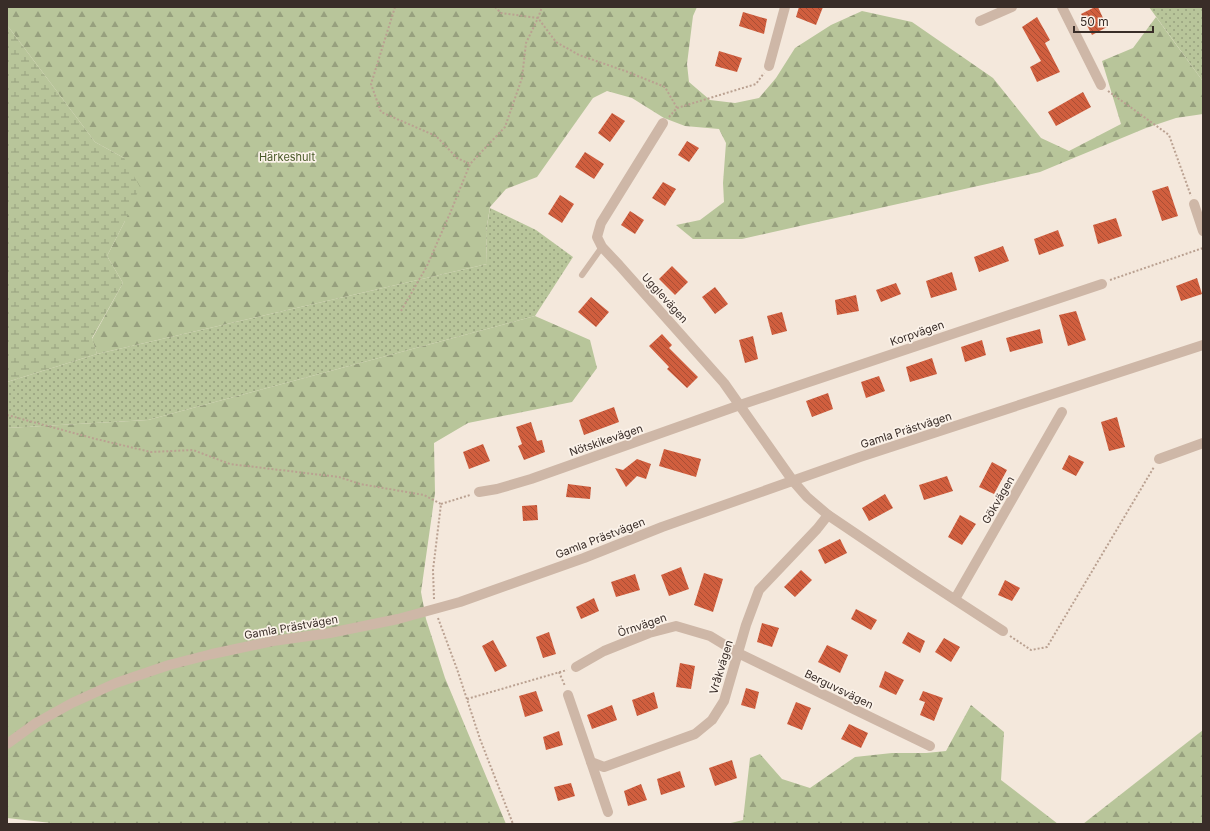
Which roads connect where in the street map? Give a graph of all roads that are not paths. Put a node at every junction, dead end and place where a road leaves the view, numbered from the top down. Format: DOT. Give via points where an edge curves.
graph roads {
  1 [pos="785,7"];
  2 [pos="1012,7"];
  3 [pos="1062,7"];
  4 [pos="980,21"];
  5 [pos="770,66"];
  6 [pos="1101,85"];
  7 [pos="663,123"];
  8 [pos="1194,204"];
  9 [pos="1203,231"];
  10 [pos="602,247"];
  11 [pos="582,275"];
  12 [pos="1102,284"];
  13 [pos="1203,345"];
  14 [pos="740,405"];
  15 [pos="1062,412"];
  16 [pos="1203,443"];
  17 [pos="1159,459"];
  18 [pos="793,481"];
  19 [pos="479,492"];
  20 [pos="828,514"];
  21 [pos="955,599"];
  22 [pos="1003,631"];
  23 [pos="738,653"];
  24 [pos="576,667"];
  25 [pos="568,695"];
  26 [pos="7,744"];
  27 [pos="930,746"];
  28 [pos="591,762"];
  29 [pos="608,812"];
  1 -- 5 [label="street"];
  2 -- 4 [label="street"];
  3 -- 6 [label="street"];
  7 -- 10 [label="street" via="601,223 597,237"];
  8 -- 9 [label="street"];
  10 -- 11 [label="lane"];
  10 -- 14 [label="street, Ugglevägen" via="724,383"];
  12 -- 14 [label="street, Korpvägen"];
  13 -- 18 [label="street, Gamla Prästvägen"];
  14 -- 18 [label="street, Ugglevägen"];
  14 -- 19 [label="street, Nötskikevägen" via="532,480"];
  15 -- 21 [label="street, Gökvägen"];
  16 -- 17 [label="street"];
  18 -- 20 [label="street" via="807,497"];
  18 -- 26 [label="street, Gamla Prästvägen" via="460,602 398,619 266,642 169,665 116,683 72,703 36,723"];
  20 -- 21 [label="street"];
  20 -- 23 [label="street, Vråkvägen" via="759,590"];
  21 -- 22 [label="street"];
  23 -- 24 [label="street, Örnvägen" via="710,636 676,626 649,633 604,651"];
  23 -- 27 [label="street, Berguvsvägen"];
  23 -- 28 [label="street, Vråkvägen" via="724,701 712,720 695,734 604,767"];
  25 -- 28 [label="street"];
  28 -- 29 [label="street"];
}
